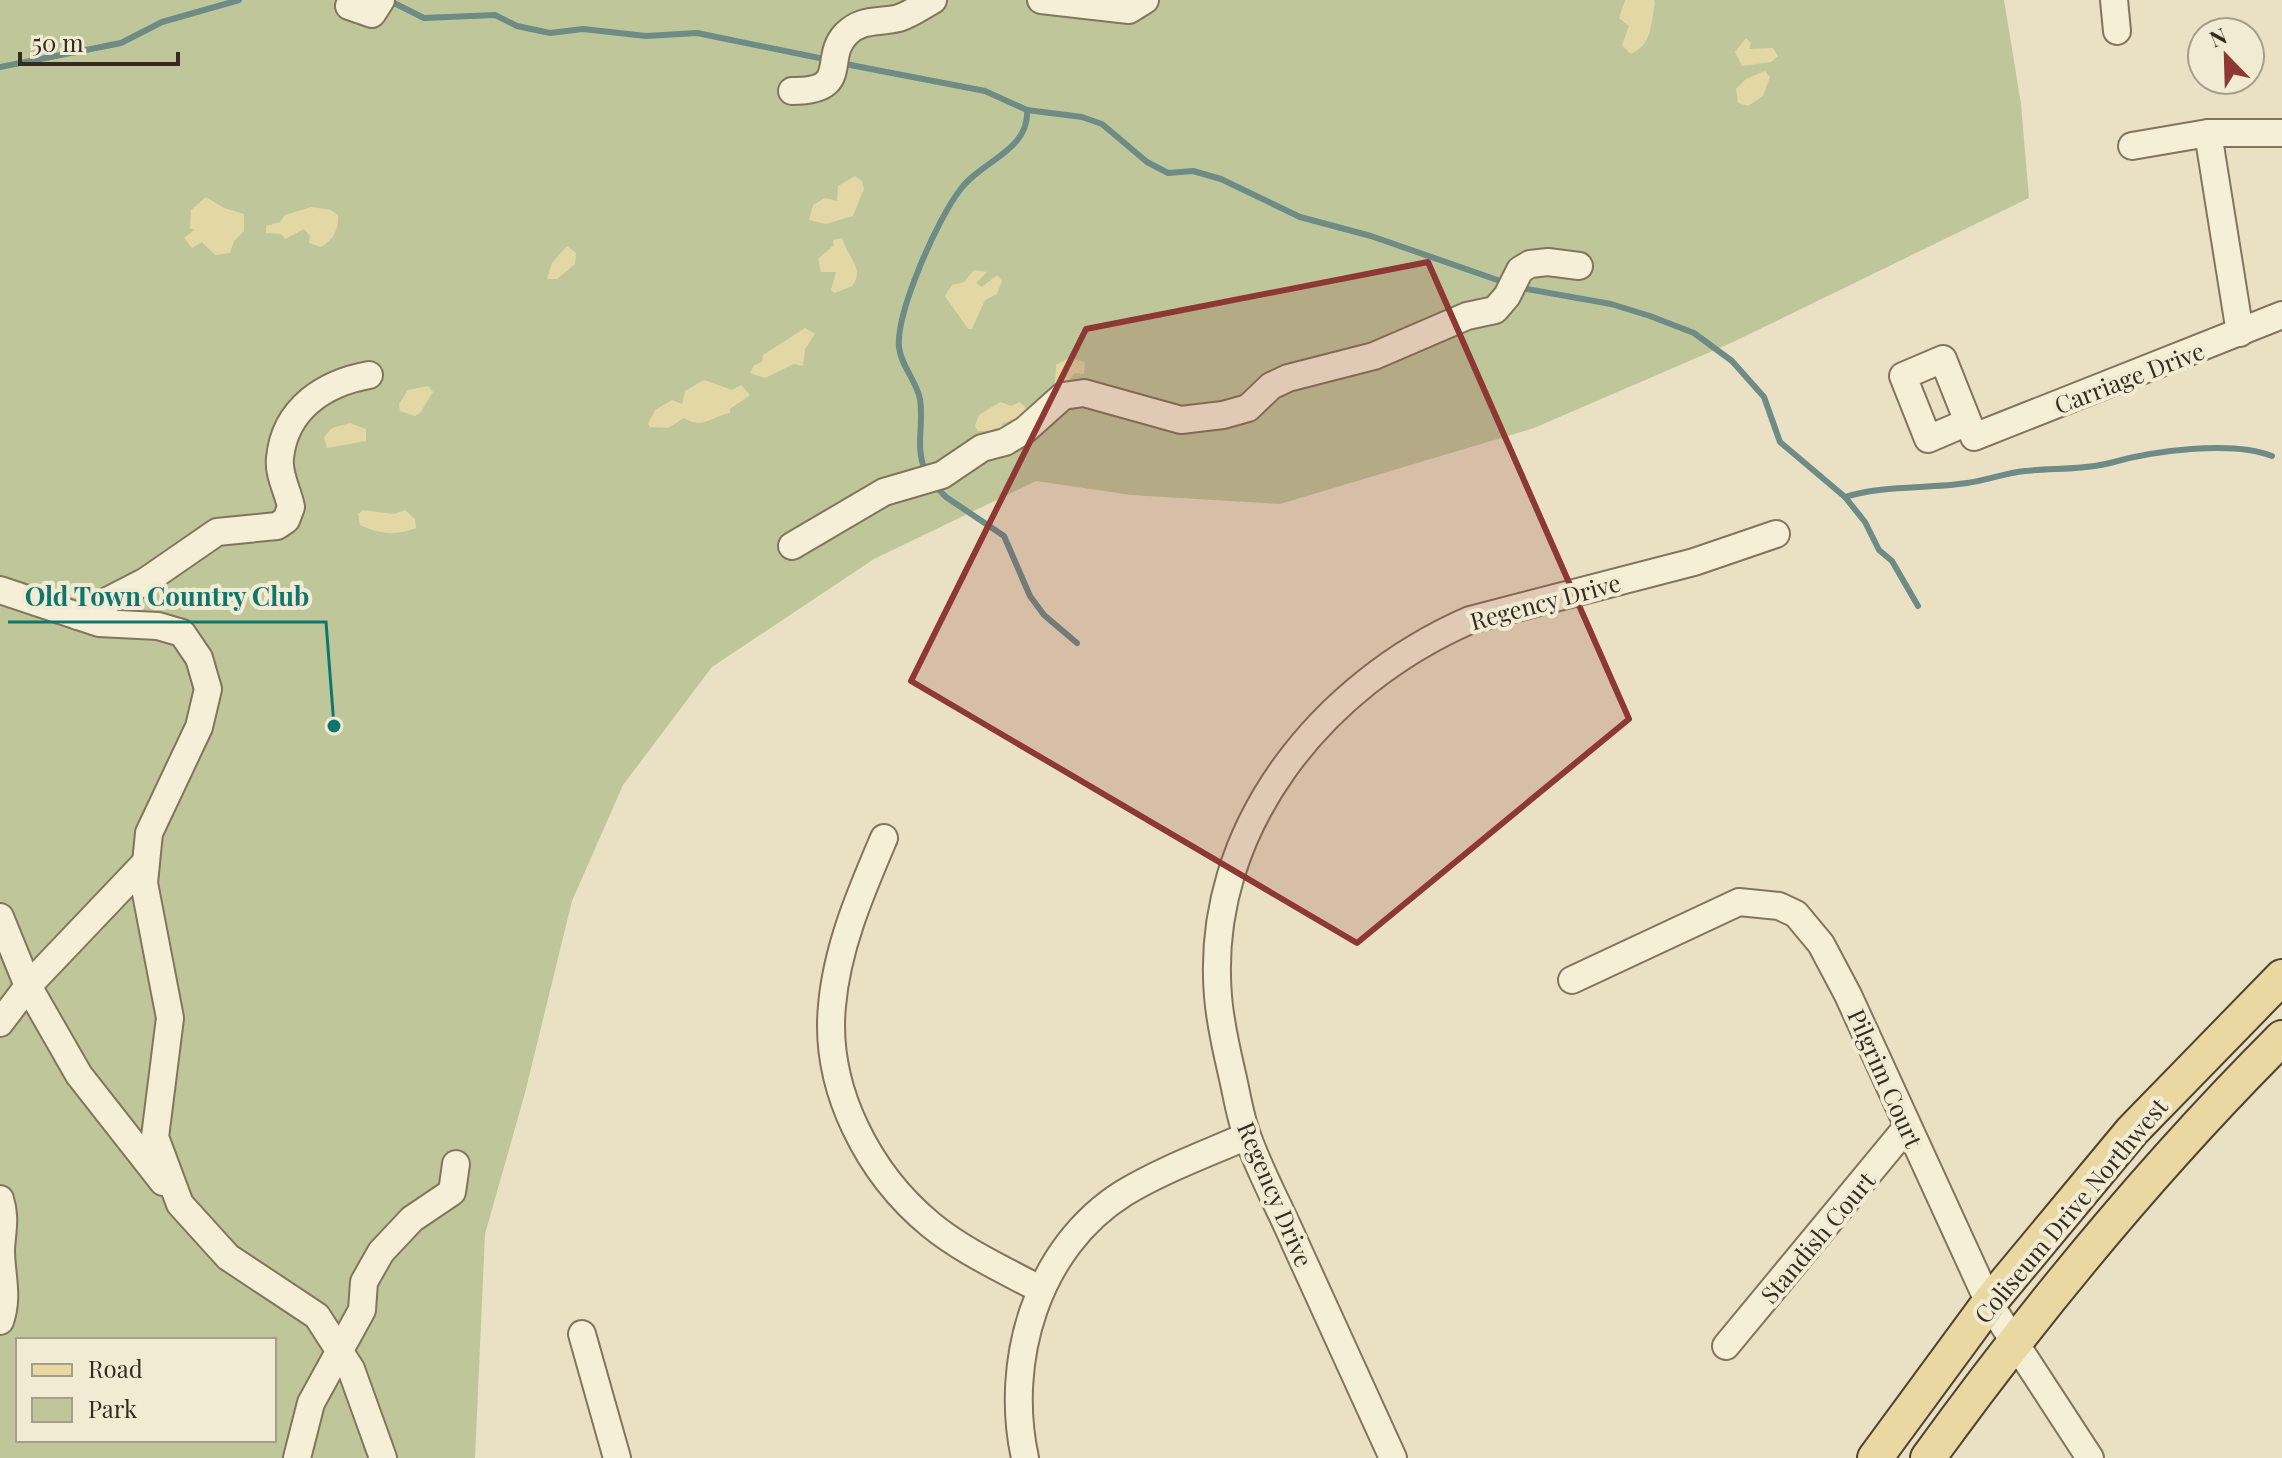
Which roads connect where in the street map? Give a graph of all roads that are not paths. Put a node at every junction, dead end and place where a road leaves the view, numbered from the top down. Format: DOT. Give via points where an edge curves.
graph roads {
  1 [pos="933,0"];
  2 [pos="1041,0"];
  3 [pos="1145,0"];
  4 [pos="2114,0"];
  5 [pos="2117,31"];
  6 [pos="792,91"];
  7 [pos="2208,133"];
  8 [pos="2282,133"];
  9 [pos="2132,146"];
  10 [pos="1579,266"];
  11 [pos="2282,315"];
  12 [pos="2240,333"];
  13 [pos="369,375"];
  14 [pos="1971,430"];
  15 [pos="1776,534"];
  16 [pos="792,546"];
  17 [pos="0,590"];
  18 [pos="78,616"];
  19 [pos="884,838"];
  20 [pos="146,862"];
  21 [pos="0,917"];
  22 [pos="2282,977"];
  23 [pos="1572,980"];
  24 [pos="28,986"];
  25 [pos="0,1023"];
  26 [pos="2282,1038"];
  27 [pos="1907,1127"];
  28 [pos="1247,1136"];
  29 [pos="456,1164"];
  30 [pos="0,1199"];
  31 [pos="180,1204"];
  32 [pos="1041,1290"];
  33 [pos="1989,1303"];
  34 [pos="0,1321"];
  35 [pos="582,1334"];
  36 [pos="2014,1340"];
  37 [pos="1726,1346"];
  38 [pos="339,1350"];
  39 [pos="297,1458"];
  40 [pos="383,1458"];
  41 [pos="617,1458"];
  42 [pos="1025,1458"];
  43 [pos="1393,1458"];
  44 [pos="1875,1458"];
  45 [pos="1928,1458"];
  46 [pos="2090,1458"];
  1 -- 6 [label="street" via="899,18 863,22 843,36 825,85"];
  2 -- 3 [label="street" via="1129,10"];
  4 -- 5 [label="street"];
  7 -- 8 [label="street"];
  7 -- 9 [label="street"];
  7 -- 12 [label="street"];
  10 -- 16 [label="street" via="1530,264 1495,310 1467,316 1404,345 1288,378 1248,408 1223,415 1181,420 1084,393 1063,396 1005,442 982,448 932,478 884,492"];
  11 -- 12 [label="street, Carriage Drive"];
  12 -- 14 [label="street, Carriage Drive"];
  13 -- 18 [label="street" via="326,387 306,401 289,429 280,458 291,507 286,520 277,526 217,532 146,581"];
  15 -- 28 [label="street, Regency Drive" via="1447,630 1362,683 1303,742 1251,826 1223,918 1218,995"];
  17 -- 18 [label="street"];
  18 -- 20 [label="street" via="182,633 199,658 208,689 199,727 149,833"];
  19 -- 32 [label="street" via="856,904 831,1007 836,1061 853,1121 868,1156 904,1201 965,1248"];
  20 -- 24 [label="street"];
  20 -- 31 [label="street" via="144,883 170,1018 155,1137"];
  21 -- 24 [label="street"];
  22 -- 33 [label="main road, Coliseum Drive Northwest" via="2132,1131"];
  23 -- 27 [label="street, Pilgrim Court" via="1721,908 1749,902 1779,906 1796,914 1821,944"];
  24 -- 25 [label="street"];
  24 -- 31 [label="street" via="79,1075"];
  26 -- 36 [label="main road, Coliseum Drive Northwest" via="2164,1160"];
  27 -- 33 [label="street, Pilgrim Court"];
  27 -- 37 [label="street, Standish Court"];
  28 -- 32 [label="street" via="1167,1171 1101,1210 1074,1237"];
  28 -- 43 [label="street, Regency Drive"];
  29 -- 38 [label="street" via="452,1192 412,1219 381,1252 364,1282 362,1310"];
  30 -- 34 [label="street" via="6,1218"];
  31 -- 38 [label="street" via="228,1257 317,1316"];
  32 -- 42 [label="street" via="1019,1357 1017,1423"];
  33 -- 36 [label="street, Pilgrim Court"];
  33 -- 44 [label="main road, Coliseum Drive Northwest"];
  35 -- 41 [label="street"];
  36 -- 45 [label="main road, Coliseum Drive Northwest"];
  36 -- 46 [label="street, Pilgrim Court"];
  38 -- 39 [label="street" via="311,1403"];
  38 -- 40 [label="street"];
}
